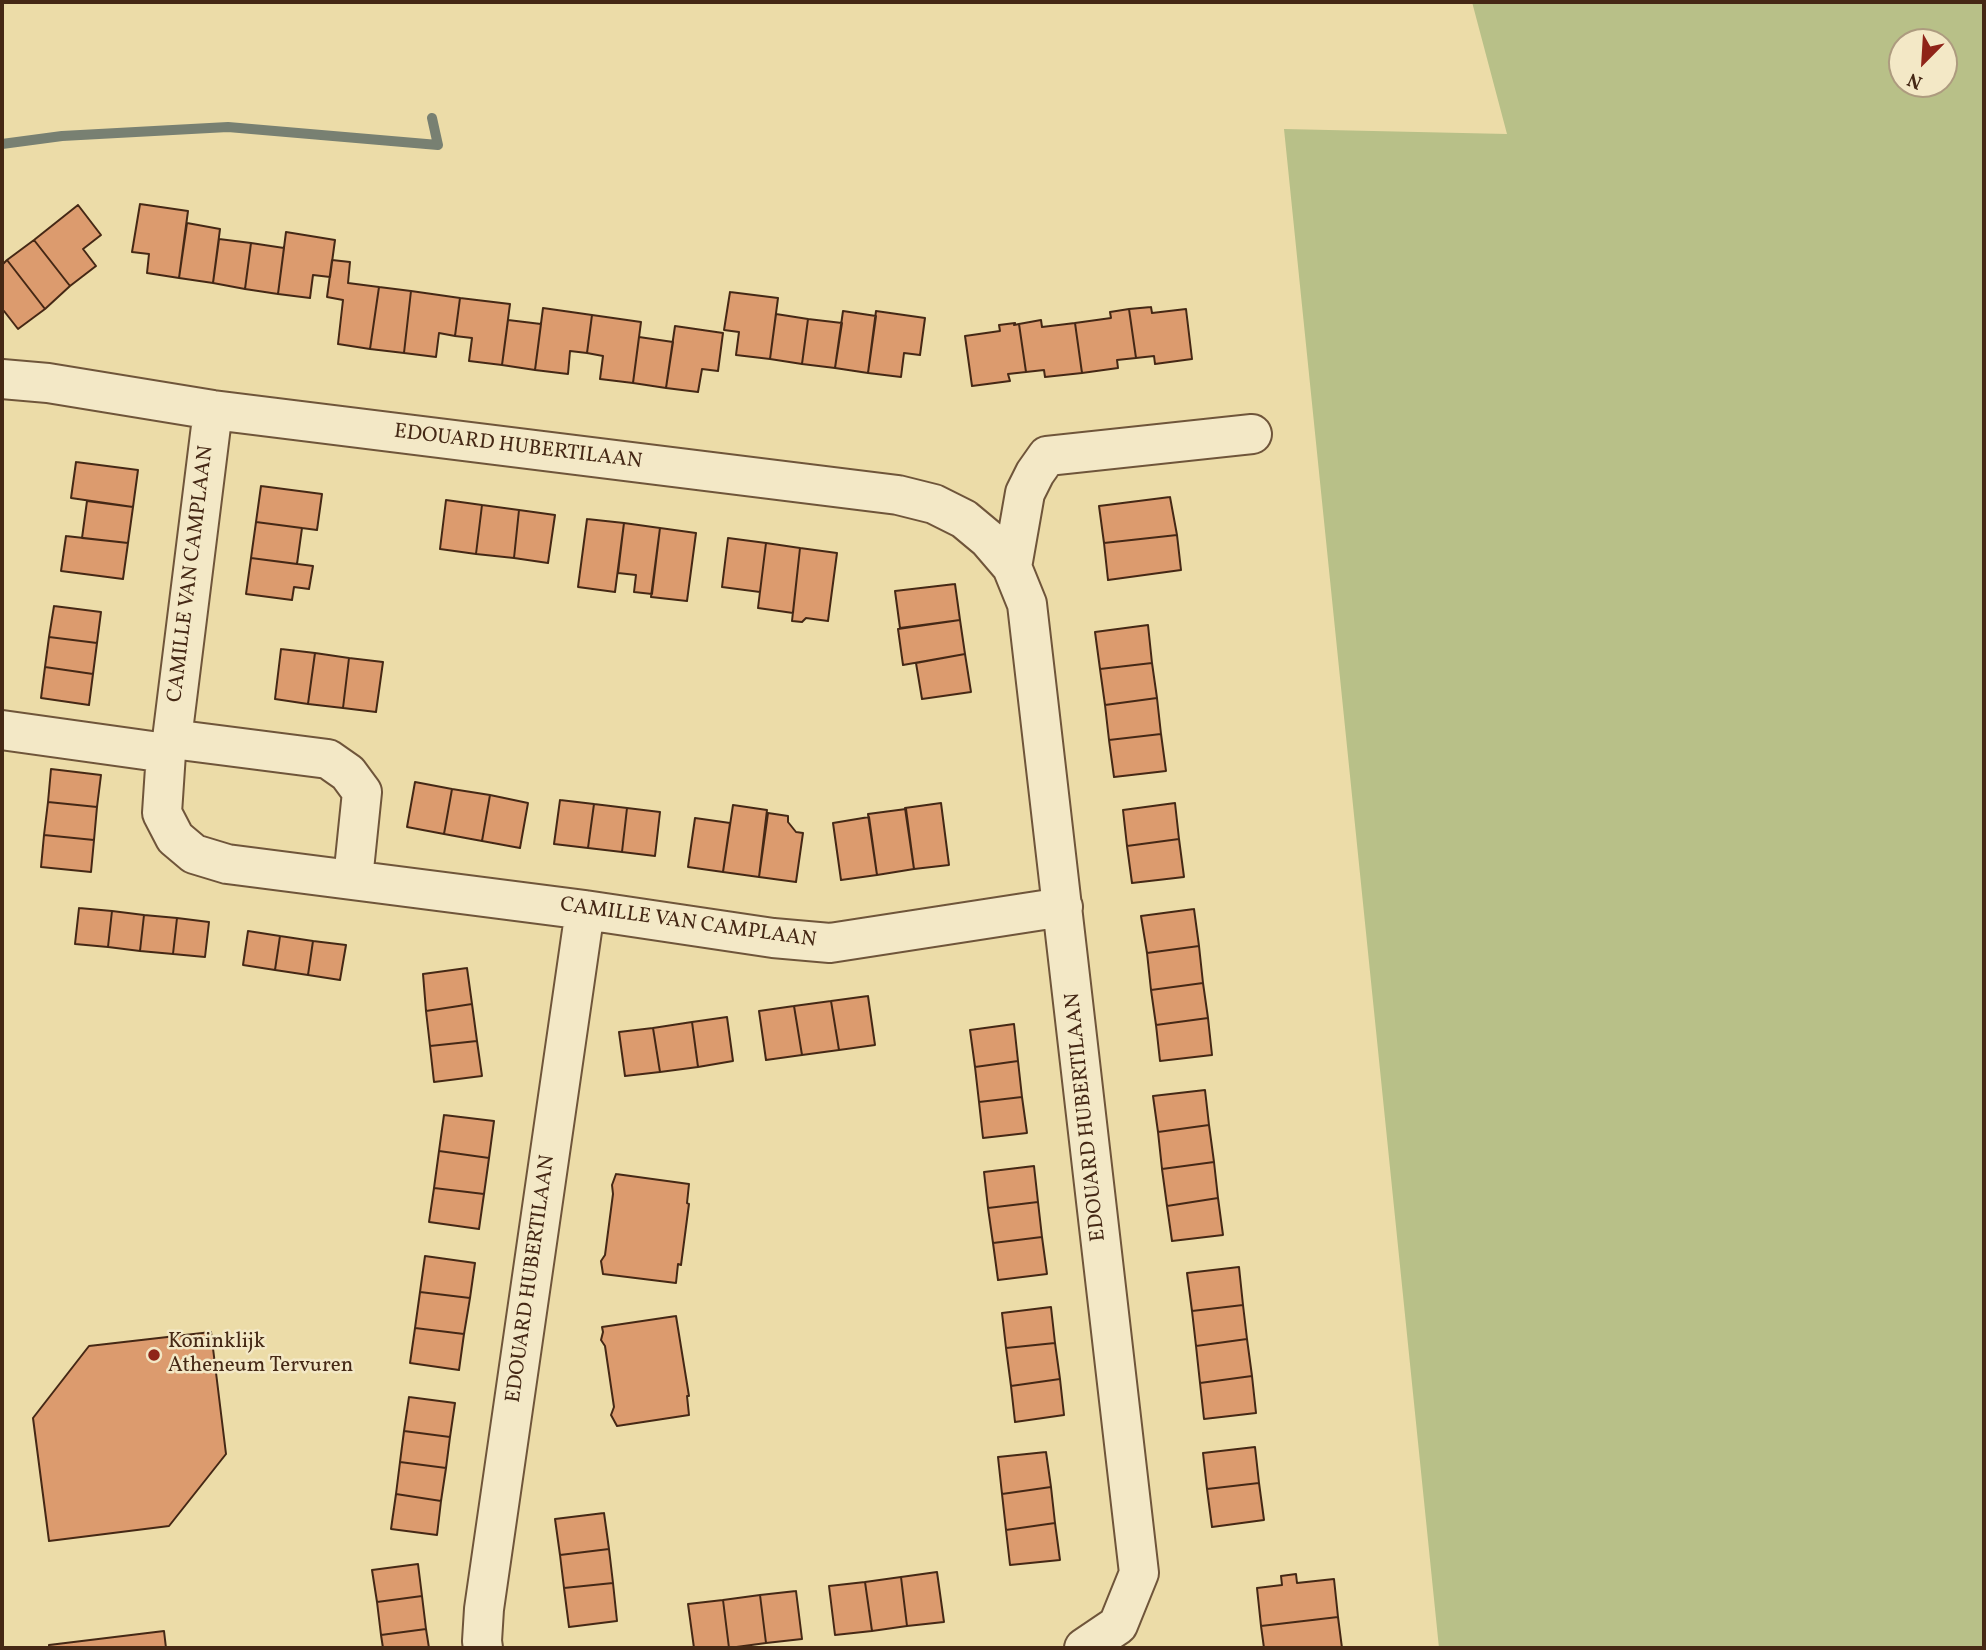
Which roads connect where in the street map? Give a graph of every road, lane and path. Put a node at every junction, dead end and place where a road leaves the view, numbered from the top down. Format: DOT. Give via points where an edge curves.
graph roads {
  1 [pos="2,379"];
  2 [pos="213,410"];
  3 [pos="1252,434"];
  4 [pos="1012,567"];
  5 [pos="2,730"];
  6 [pos="169,746"];
  7 [pos="353,879"];
  8 [pos="1063,907"];
  9 [pos="586,910"];
  10 [pos="483,1648"];
  11 [pos="1084,1648"];
  1 -- 2 [label="street, EDOUARD HUBERTILAAN"];
  2 -- 4 [label="street, EDOUARD HUBERTILAAN" via="898,495 934,504 964,519"];
  2 -- 6 [label="street, CAMILLE VAN CAMPLAAN"];
  3 -- 4 [label="street" via="1047,456 1025,493"];
  4 -- 8 [label="street, EDOUARD HUBERTILAAN" via="1027,604"];
  5 -- 6 [label="street"];
  6 -- 7 [label="street, CAMILLE VAN CAMPLAAN" via="162,813 175,838 194,854 227,864"];
  6 -- 7 [label="street" via="328,759 348,773 362,792"];
  7 -- 9 [label="street, CAMILLE VAN CAMPLAAN"];
  8 -- 9 [label="street, CAMILLE VAN CAMPLAAN" via="830,943"];
  8 -- 11 [label="street, EDOUARD HUBERTILAAN" via="1139,1573 1118,1625"];
  9 -- 10 [label="street, EDOUARD HUBERTILAAN" via="484,1609"];
}
